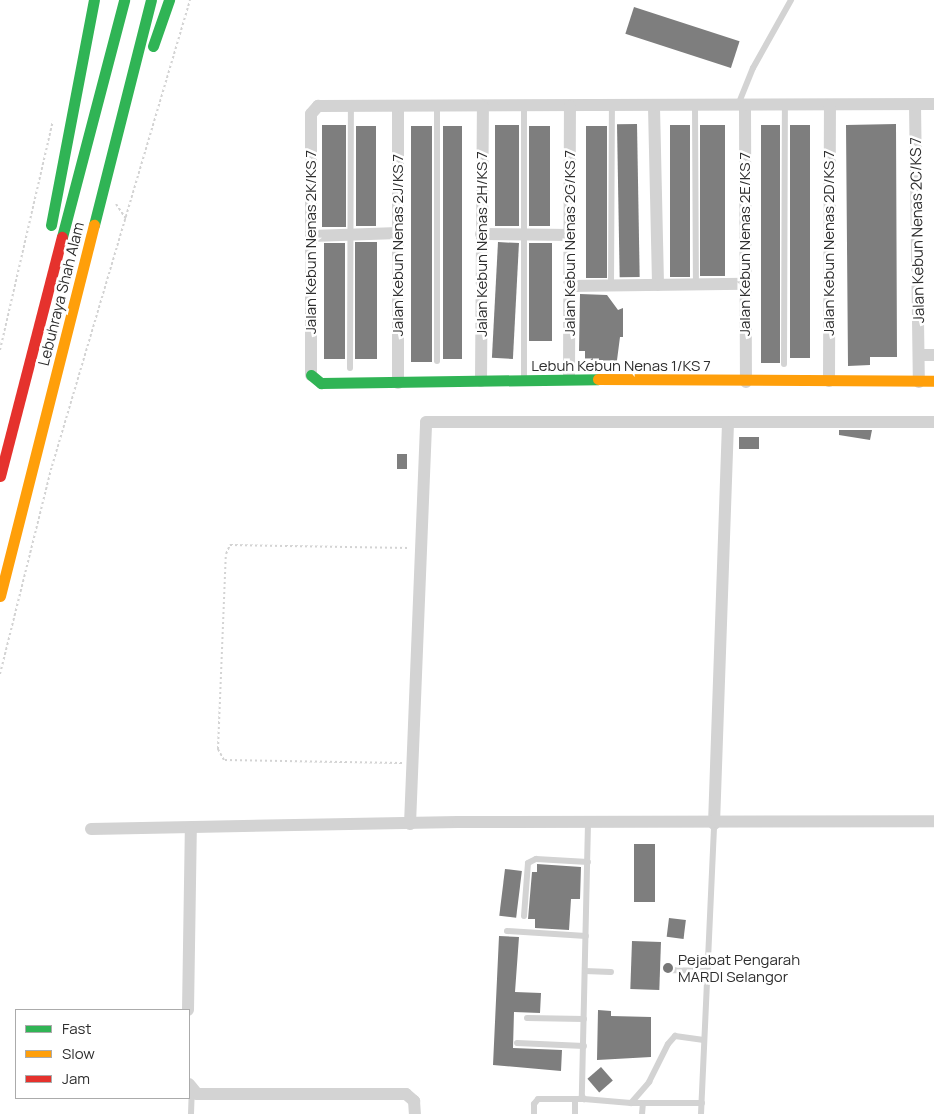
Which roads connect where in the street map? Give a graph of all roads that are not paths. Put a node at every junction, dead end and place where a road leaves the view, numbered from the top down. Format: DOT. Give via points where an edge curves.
graph roads {
  1 [pos="94,0"];
  2 [pos="124,0"];
  3 [pos="151,0"];
  4 [pos="168,0"];
  5 [pos="791,0"];
  6 [pos="934,104"];
  7 [pos="785,105"];
  8 [pos="830,105"];
  9 [pos="915,105"];
  10 [pos="398,106"];
  11 [pos="436,106"];
  12 [pos="524,106"];
  13 [pos="570,106"];
  14 [pos="612,106"];
  15 [pos="695,106"];
  16 [pos="741,106"];
  17 [pos="351,107"];
  18 [pos="483,107"];
  19 [pos="654,107"];
  20 [pos="398,233"];
  21 [pos="524,233"];
  22 [pos="481,234"];
  23 [pos="351,235"];
  24 [pos="570,235"];
  25 [pos="312,236"];
  26 [pos="696,284"];
  27 [pos="745,284"];
  28 [pos="610,285"];
  29 [pos="658,285"];
  30 [pos="569,286"];
  31 [pos="78,288"];
  32 [pos="919,355"];
  33 [pos="934,355"];
  34 [pos="437,361"];
  35 [pos="784,364"];
  36 [pos="350,368"];
  37 [pos="311,375"];
  38 [pos="524,380"];
  39 [pos="569,380"];
  40 [pos="481,381"];
  41 [pos="746,382"];
  42 [pos="829,382"];
  43 [pos="919,382"];
  44 [pos="934,382"];
  45 [pos="398,383"];
  46 [pos="728,422"];
  47 [pos="934,422"];
  48 [pos="4,461"];
  49 [pos="0,475"];
  50 [pos="8,565"];
  51 [pos="0,596"];
  52 [pos="0,611"];
  53 [pos="934,822"];
  54 [pos="588,823"];
  55 [pos="410,824"];
  56 [pos="714,824"];
  57 [pos="91,829"];
  58 [pos="191,829"];
  59 [pos="588,862"];
  60 [pos="524,916"];
  61 [pos="507,931"];
  62 [pos="586,936"];
  63 [pos="665,970"];
  64 [pos="585,971"];
  65 [pos="707,971"];
  66 [pos="611,972"];
  67 [pos="188,1009"];
  68 [pos="527,1018"];
  69 [pos="584,1019"];
  70 [pos="704,1040"];
  71 [pos="517,1043"];
  72 [pos="584,1046"];
  73 [pos="191,1088"];
  74 [pos="575,1099"];
  75 [pos="584,1099"];
  76 [pos="631,1103"];
  77 [pos="643,1103"];
  78 [pos="702,1103"];
  79 [pos="191,1114"];
  80 [pos="415,1114"];
  81 [pos="534,1114"];
  82 [pos="575,1114"];
  83 [pos="642,1114"];
  84 [pos="702,1114"];
  1 -- 48 [label="main road"];
  2 -- 48 [label="main road, Lebuhraya Shah Alam"];
  3 -- 31 [label="main road, Lebuhraya Shah Alam"];
  4 -- 31 [label="main road"];
  5 -- 16 [label="lane" via="754,68"];
  6 -- 9 [label="street"];
  7 -- 8 [label="street"];
  7 -- 16 [label="street"];
  7 -- 35 [label="lane"];
  8 -- 9 [label="street"];
  8 -- 42 [label="street, Jalan Kebun Nenas 2D/KS 7"];
  9 -- 32 [label="street, Jalan Kebun Nenas 2C/KS 7"];
  10 -- 11 [label="street"];
  10 -- 17 [label="street"];
  10 -- 20 [label="street, Jalan Kebun Nenas 2J/KS 7"];
  11 -- 18 [label="street"];
  11 -- 34 [label="lane"];
  12 -- 13 [label="street"];
  12 -- 18 [label="street"];
  12 -- 21 [label="lane"];
  13 -- 14 [label="street"];
  13 -- 24 [label="street, Jalan Kebun Nenas 2G/KS 7"];
  14 -- 19 [label="street"];
  14 -- 28 [label="lane"];
  15 -- 16 [label="street"];
  15 -- 19 [label="street"];
  15 -- 26 [label="lane"];
  16 -- 27 [label="street, Jalan Kebun Nenas 2E/KS 7"];
  17 -- 23 [label="lane"];
  17 -- 25 [label="street, Jalan Kebun Nenas 2K/KS 7" via="314,109"];
  18 -- 22 [label="street, Jalan Kebun Nenas 2H/KS 7"];
  19 -- 29 [label="street"];
  20 -- 23 [label="street"];
  20 -- 45 [label="street, Jalan Kebun Nenas 2J/KS 7"];
  21 -- 22 [label="street"];
  21 -- 24 [label="street"];
  21 -- 38 [label="lane"];
  22 -- 40 [label="street, Jalan Kebun Nenas 2H/KS 7"];
  23 -- 25 [label="street"];
  23 -- 36 [label="lane"];
  24 -- 30 [label="street, Jalan Kebun Nenas 2G/KS 7"];
  25 -- 37 [label="street, Jalan Kebun Nenas 2K/KS 7"];
  26 -- 27 [label="street"];
  26 -- 29 [label="street"];
  27 -- 41 [label="street, Jalan Kebun Nenas 2E/KS 7"];
  28 -- 29 [label="street"];
  28 -- 30 [label="street"];
  30 -- 39 [label="street, Jalan Kebun Nenas 2G/KS 7"];
  31 -- 50 [label="main road, Lebuhraya Shah Alam"];
  32 -- 33 [label="street"];
  32 -- 43 [label="street, Jalan Kebun Nenas 2C/KS 7"];
  37 -- 45 [label="main road, Lebuh Kebun Nenas 1/KS 7" via="321,383"];
  38 -- 39 [label="main road, Lebuh Kebun Nenas 1/KS 7"];
  38 -- 40 [label="main road, Lebuh Kebun Nenas 1/KS 7"];
  39 -- 41 [label="main road, Lebuh Kebun Nenas 1/KS 7"];
  40 -- 45 [label="main road, Lebuh Kebun Nenas 1/KS 7"];
  41 -- 42 [label="main road, Lebuh Kebun Nenas 1/KS 7"];
  42 -- 43 [label="main road, Lebuh Kebun Nenas 1/KS 7"];
  43 -- 44 [label="main road, Lebuh Kebun Nenas 1/KS 7"];
  46 -- 47 [label="street"];
  46 -- 55 [label="street" via="428,422 425,426"];
  46 -- 56 [label="street"];
  48 -- 49 [label="main road, Lebuhraya Shah Alam"];
  50 -- 51 [label="main road, Lebuhraya Shah Alam"];
  50 -- 52 [label="main road"];
  53 -- 56 [label="street"];
  54 -- 55 [label="street"];
  54 -- 56 [label="street"];
  54 -- 59 [label="lane"];
  55 -- 58 [label="street"];
  56 -- 65 [label="lane"];
  57 -- 58 [label="street"];
  58 -- 67 [label="street"];
  59 -- 60 [label="lane" via="536,859 528,863"];
  59 -- 62 [label="lane"];
  61 -- 62 [label="lane"];
  62 -- 64 [label="lane"];
  63 -- 65 [label="lane"];
  64 -- 66 [label="lane"];
  64 -- 69 [label="lane"];
  65 -- 70 [label="lane"];
  68 -- 69 [label="lane"];
  69 -- 72 [label="lane"];
  70 -- 76 [label="lane" via="675,1036 649,1082"];
  70 -- 78 [label="lane"];
  71 -- 72 [label="lane"];
  72 -- 75 [label="lane"];
  73 -- 79 [label="lane"];
  73 -- 80 [label="street" via="197,1094 406,1094 414,1101"];
  74 -- 75 [label="lane"];
  74 -- 81 [label="lane" via="538,1099 534,1104"];
  74 -- 82 [label="lane"];
  75 -- 76 [label="lane"];
  76 -- 77 [label="lane"];
  77 -- 78 [label="lane"];
  77 -- 83 [label="lane"];
  78 -- 84 [label="lane"];
}
